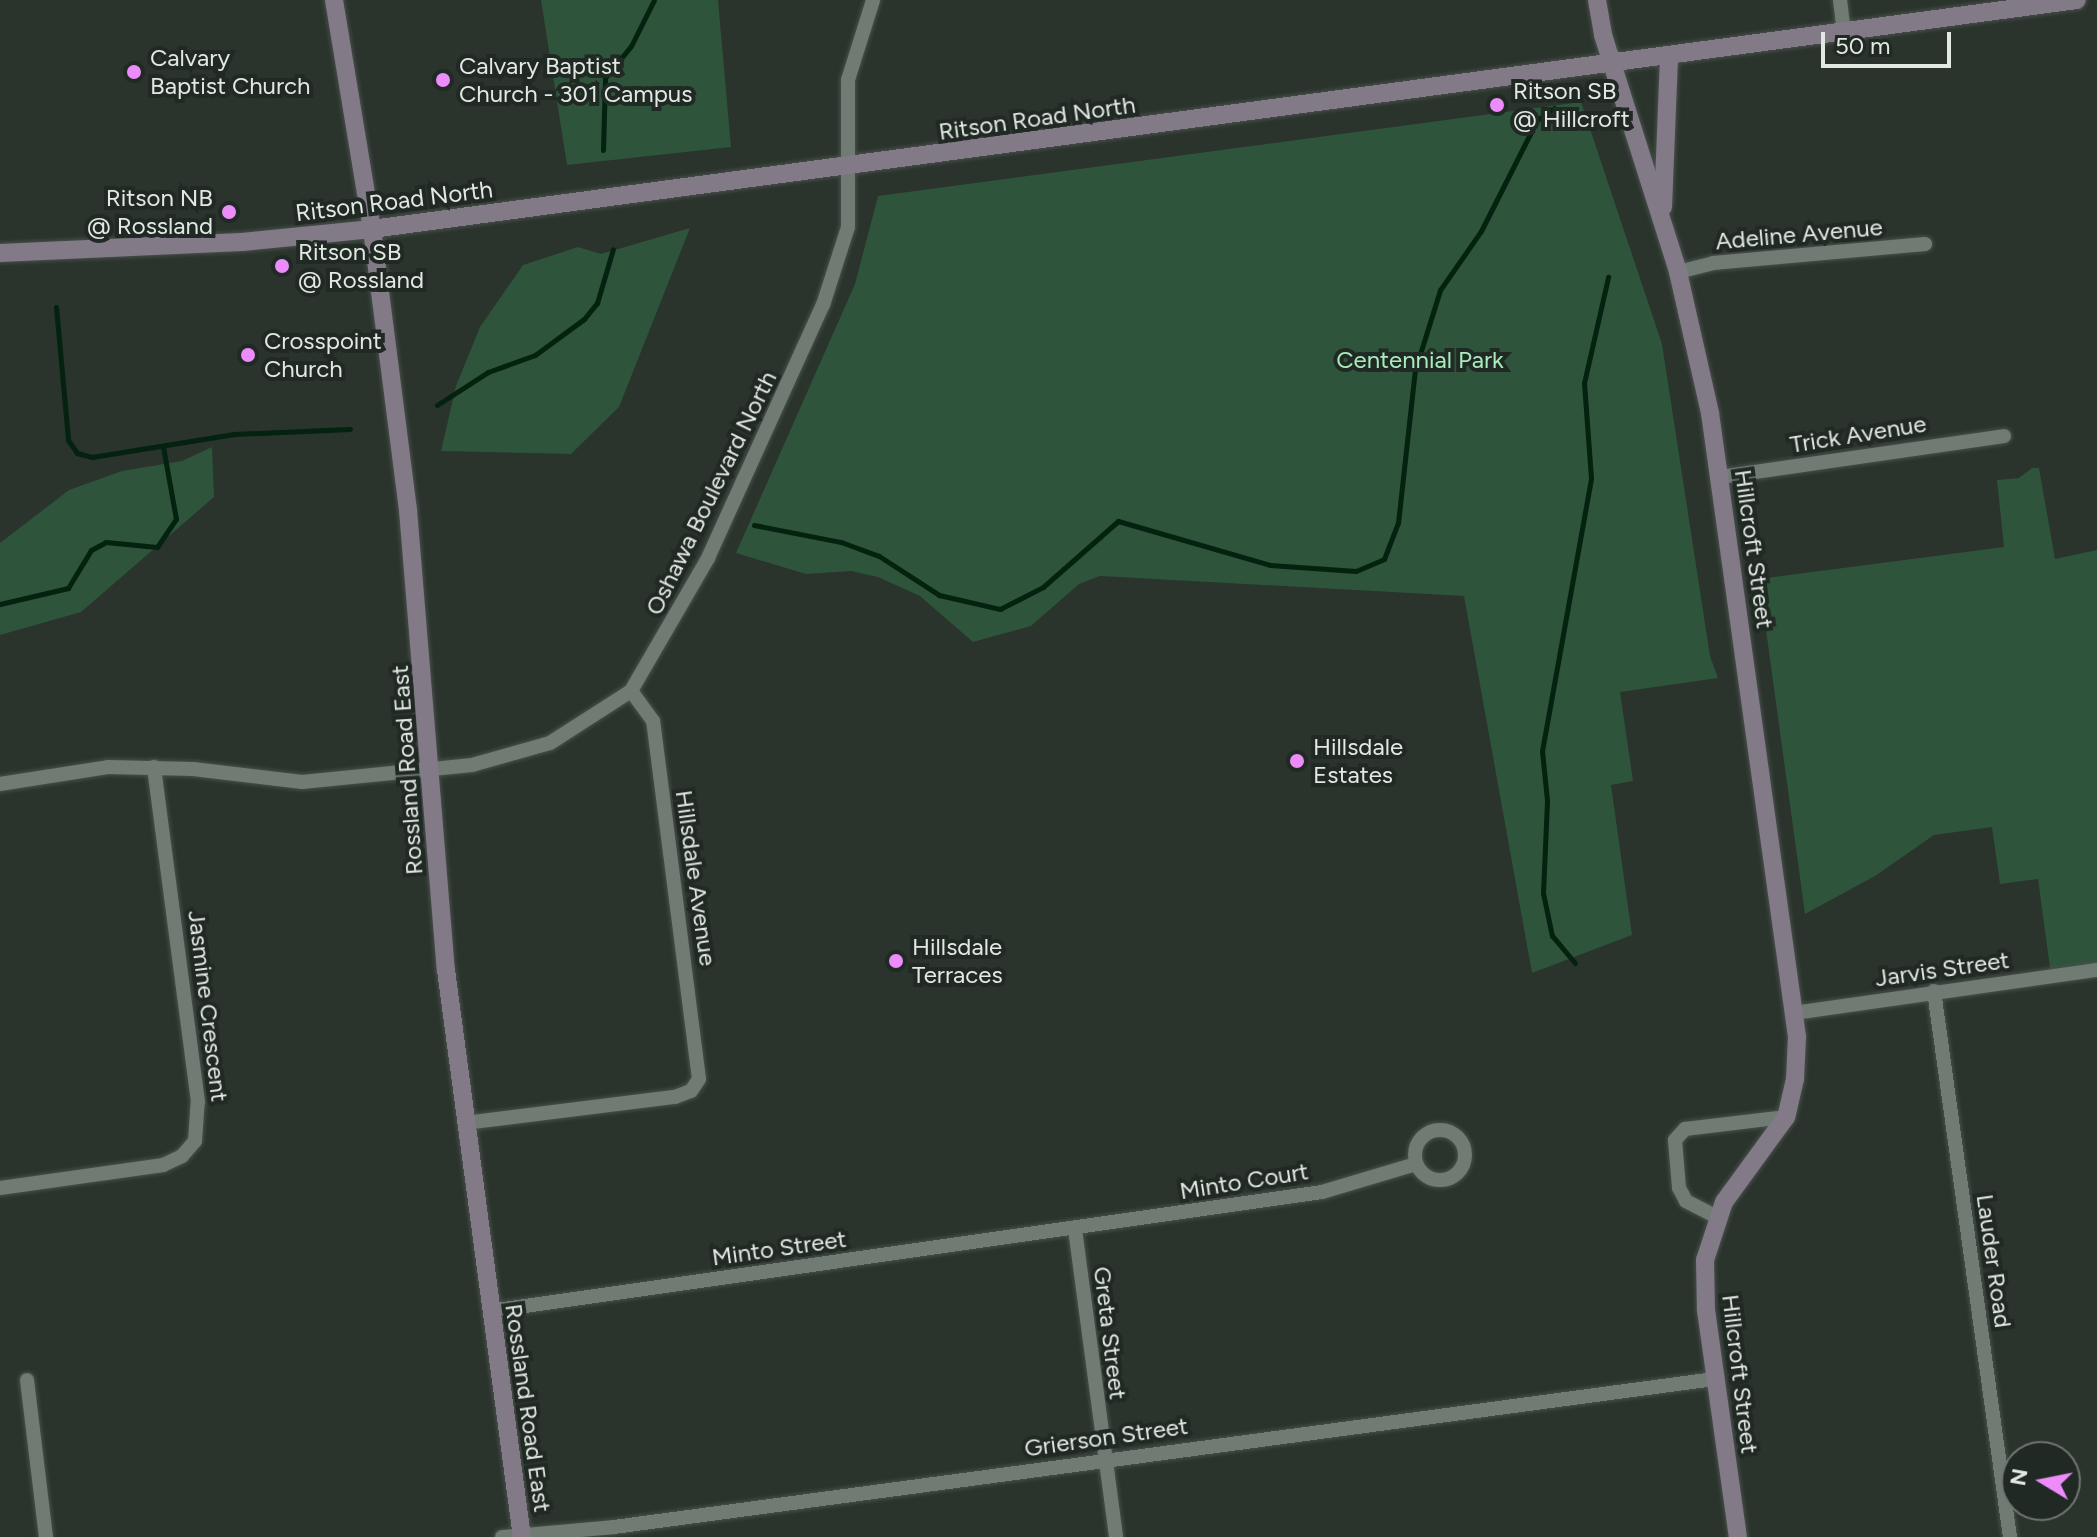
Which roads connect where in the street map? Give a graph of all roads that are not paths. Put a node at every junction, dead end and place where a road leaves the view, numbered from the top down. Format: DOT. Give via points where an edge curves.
graph roads {
  1 [pos="334,0"];
  2 [pos="873,0"];
  3 [pos="1597,0"];
  4 [pos="1840,0"];
  5 [pos="2077,0"];
  6 [pos="1844,31"];
  7 [pos="1669,56"];
  8 [pos="1612,64"];
  9 [pos="850,168"];
  10 [pos="372,229"];
  11 [pos="1665,234"];
  12 [pos="1925,244"];
  13 [pos="0,253"];
  14 [pos="1678,272"];
  15 [pos="2004,436"];
  16 [pos="1720,477"];
  17 [pos="631,691"];
  18 [pos="154,767"];
  19 [pos="431,770"];
  20 [pos="0,784"];
  21 [pos="2097,970"];
  22 [pos="1934,991"];
  23 [pos="1794,1013"];
  24 [pos="1786,1117"];
  25 [pos="465,1123"];
  26 [pos="1416,1164"];
  27 [pos="0,1188"];
  28 [pos="1717,1217"];
  29 [pos="1075,1229"];
  30 [pos="490,1311"];
  31 [pos="1715,1379"];
  32 [pos="27,1380"];
  33 [pos="1104,1459"];
  34 [pos="522,1536"];
  35 [pos="46,1537"];
  36 [pos="502,1537"];
  37 [pos="1116,1537"];
  38 [pos="1738,1537"];
  39 [pos="2010,1537"];
  1 -- 10 [label="main road, Rossland Road East"];
  2 -- 9 [label="street, Oshawa Boulevard North" via="848,80"];
  3 -- 8 [label="main road, Hillcroft Street"];
  4 -- 6 [label="street"];
  5 -- 6 [label="main road, Ritson Road North"];
  6 -- 7 [label="main road, Ritson Road North"];
  7 -- 8 [label="main road, Ritson Road North"];
  7 -- 11 [label="main road"];
  8 -- 9 [label="main road, Ritson Road North"];
  8 -- 11 [label="main road, Hillcroft Street"];
  9 -- 10 [label="main road, Ritson Road North"];
  9 -- 17 [label="street, Oshawa Boulevard North" via="848,227 823,305 708,558"];
  10 -- 13 [label="main road, Ritson Road North" via="242,242"];
  10 -- 19 [label="main road, Rossland Road East" via="408,510"];
  11 -- 14 [label="main road, Hillcroft Street"];
  12 -- 14 [label="street, Adeline Avenue" via="1713,263"];
  14 -- 16 [label="main road, Hillcroft Street"];
  15 -- 16 [label="street, Trick Avenue"];
  16 -- 23 [label="main road, Hillcroft Street"];
  17 -- 19 [label="street, Oshawa Boulevard North" via="550,743 501,759"];
  17 -- 25 [label="street, Hillsdale Avenue" via="653,721 699,1079 691,1091 675,1097"];
  18 -- 19 [label="street, Oshawa Boulevard North" via="302,782"];
  18 -- 20 [label="street, Oshawa Boulevard North" via="52,772"];
  18 -- 27 [label="street, Jasmine Crescent" via="198,1102 195,1141 182,1156 163,1165"];
  19 -- 25 [label="main road, Rossland Road East" via="446,970"];
  21 -- 22 [label="street, Jarvis Street"];
  22 -- 23 [label="street, Jarvis Street"];
  22 -- 39 [label="street, Lauder Road"];
  23 -- 24 [label="main road, Hillcroft Street" via="1798,1054"];
  24 -- 28 [label="main road, Hillcroft Street"];
  24 -- 28 [label="street" via="1685,1129 1675,1140 1679,1188 1686,1201"];
  25 -- 30 [label="main road, Rossland Road East"];
  26 -- 29 [label="street, Minto Court" via="1322,1192"];
  28 -- 31 [label="main road, Hillcroft Street" via="1704,1282"];
  29 -- 30 [label="street, Minto Street"];
  29 -- 33 [label="street, Greta Street"];
  30 -- 34 [label="main road, Rossland Road East"];
  31 -- 33 [label="street, Grierson Street"];
  31 -- 38 [label="main road, Hillcroft Street"];
  32 -- 35 [label="street"];
  33 -- 34 [label="street, Grierson Street"];
  33 -- 37 [label="street, Greta Street"];
  34 -- 36 [label="street, Grierson Street"];
}
